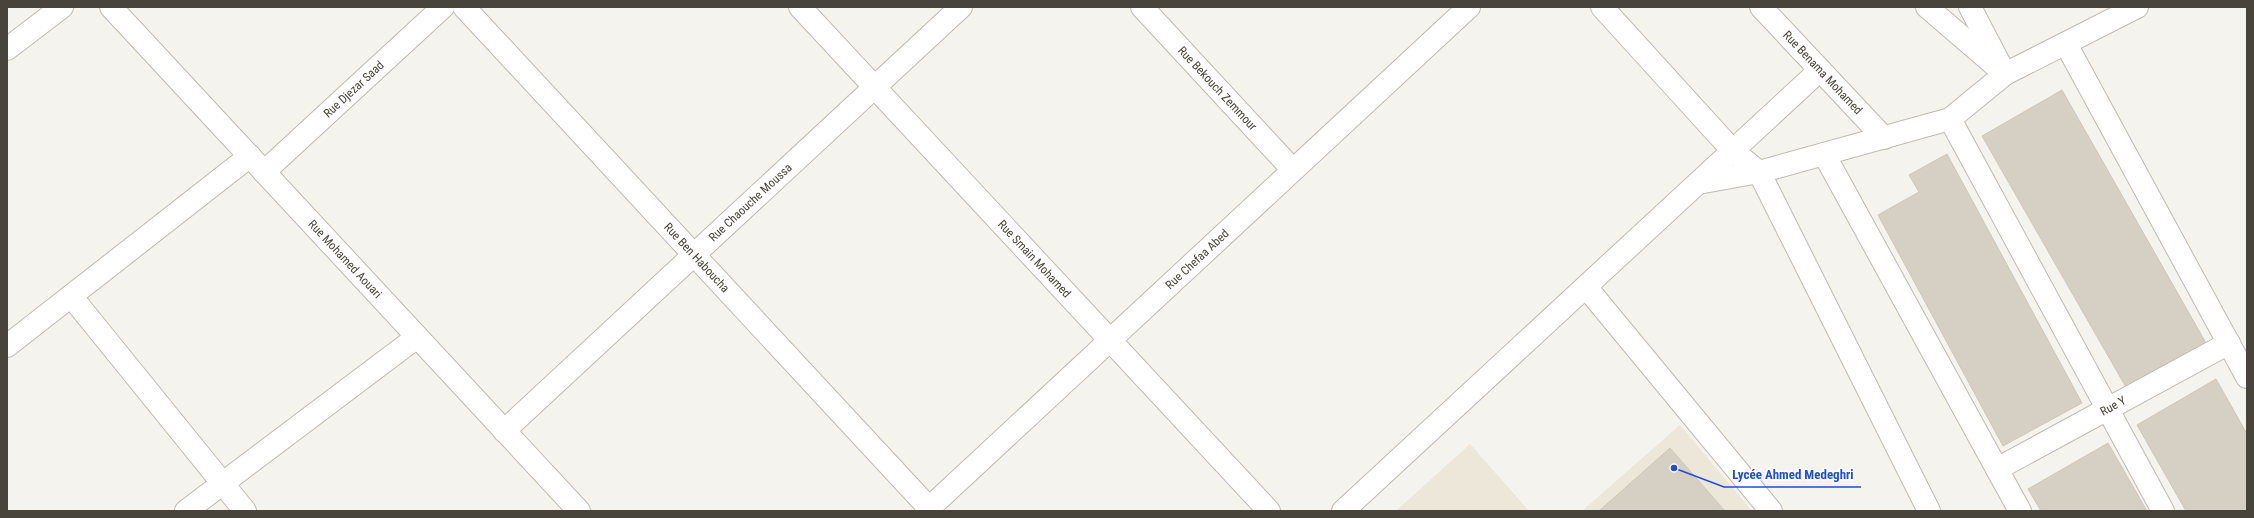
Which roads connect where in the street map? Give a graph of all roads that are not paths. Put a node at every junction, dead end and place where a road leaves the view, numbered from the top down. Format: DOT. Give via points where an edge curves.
graph roads {
  1 [pos="62,7"];
  2 [pos="111,7"];
  3 [pos="443,7"];
  4 [pos="464,7"];
  5 [pos="800,7"];
  6 [pos="961,7"];
  7 [pos="1142,7"];
  8 [pos="1469,7"];
  9 [pos="1602,7"];
  10 [pos="1927,7"];
  11 [pos="1970,7"];
  12 [pos="2137,7"];
  13 [pos="1771,11"];
  14 [pos="2066,44"];
  15 [pos="7,49"];
  16 [pos="1820,70"];
  17 [pos="2005,74"];
  18 [pos="875,87"];
  19 [pos="1950,119"];
  20 [pos="1884,138"];
  21 [pos="1733,151"];
  22 [pos="1824,154"];
  23 [pos="250,156"];
  24 [pos="1293,170"];
  25 [pos="264,172"];
  26 [pos="1759,172"];
  27 [pos="1698,183"];
  28 [pos="694,254"];
  29 [pos="1586,287"];
  30 [pos="71,296"];
  31 [pos="417,337"];
  32 [pos="1110,340"];
  33 [pos="2229,343"];
  34 [pos="7,346"];
  35 [pos="2247,377"];
  36 [pos="2108,409"];
  37 [pos="504,431"];
  38 [pos="1997,469"];
  39 [pos="222,484"];
  40 [pos="927,509"];
  41 [pos="186,511"];
  42 [pos="245,511"];
  43 [pos="579,511"];
  44 [pos="1269,511"];
  45 [pos="1343,511"];
  46 [pos="1771,511"];
  47 [pos="1929,511"];
  48 [pos="2020,511"];
  49 [pos="2163,511"];
  1 -- 15 [label="street"];
  2 -- 23 [label="street, Rue Mohamed Aouari"];
  3 -- 25 [label="street, Rue Djezar Saad"];
  4 -- 28 [label="street, Rue Ben Haboucha"];
  5 -- 18 [label="street, Rue Smain Mohamed"];
  6 -- 18 [label="street, Rue Chaouche Moussa"];
  7 -- 24 [label="street, Rue Bekouch Zemmour"];
  8 -- 24 [label="street, Rue Chefaa Abed"];
  9 -- 21 [label="street"];
  10 -- 17 [label="street"];
  11 -- 17 [label="street"];
  12 -- 14 [label="street"];
  13 -- 16 [label="street, Rue Benama Mohamed"];
  14 -- 17 [label="street"];
  14 -- 33 [label="street"];
  16 -- 20 [label="street, Rue Benama Mohamed"];
  16 -- 21 [label="street"];
  17 -- 19 [label="street"];
  18 -- 28 [label="street, Rue Chaouche Moussa"];
  18 -- 32 [label="street, Rue Smain Mohamed"];
  19 -- 20 [label="street"];
  19 -- 36 [label="street"];
  20 -- 22 [label="street"];
  21 -- 26 [label="street"];
  21 -- 27 [label="street"];
  22 -- 26 [label="street"];
  22 -- 38 [label="street"];
  23 -- 25 [label="street, Rue Mohamed Aouari"];
  23 -- 30 [label="street"];
  24 -- 32 [label="street, Rue Chefaa Abed"];
  25 -- 31 [label="street, Rue Mohamed Aouari"];
  26 -- 27 [label="street"];
  26 -- 47 [label="street"];
  27 -- 29 [label="street"];
  28 -- 37 [label="street, Rue Chaouche Moussa"];
  28 -- 40 [label="street, Rue Ben Haboucha"];
  29 -- 45 [label="street"];
  29 -- 46 [label="street"];
  30 -- 34 [label="street"];
  30 -- 39 [label="street"];
  31 -- 37 [label="street, Rue Mohamed Aouari"];
  31 -- 39 [label="street"];
  32 -- 40 [label="street, Rue Chefaa Abed"];
  32 -- 44 [label="street, Rue Smain Mohamed"];
  33 -- 35 [label="street"];
  33 -- 36 [label="street, Rue Y"];
  36 -- 38 [label="street, Rue Y"];
  36 -- 49 [label="street"];
  37 -- 43 [label="street, Rue Mohamed Aouari"];
  38 -- 48 [label="street"];
  39 -- 41 [label="street"];
  39 -- 42 [label="street"];
}
